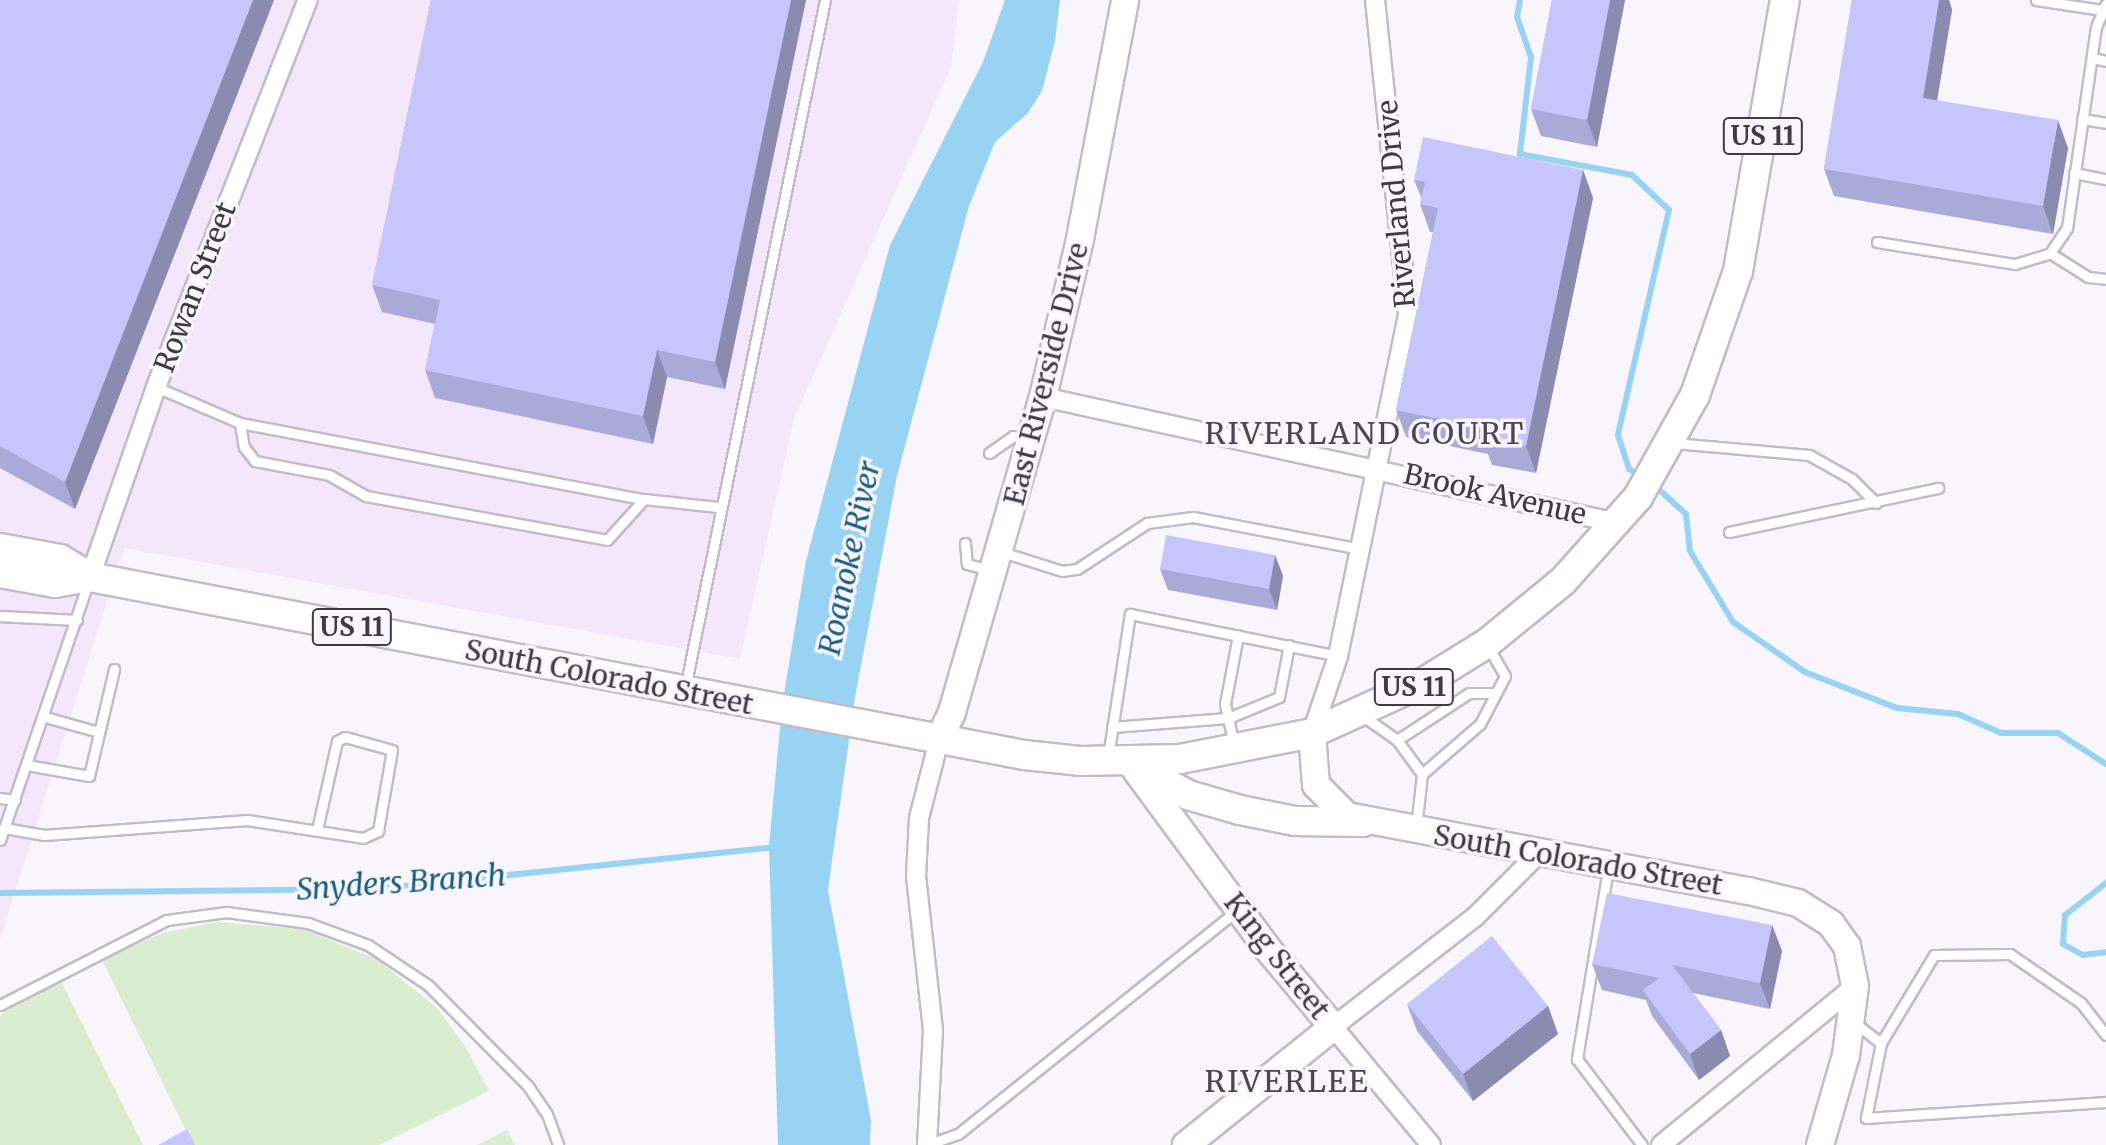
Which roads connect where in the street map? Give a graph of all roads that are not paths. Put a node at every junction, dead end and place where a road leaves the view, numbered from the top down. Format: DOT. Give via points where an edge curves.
graph roads {
  1 [pos="308,0"];
  2 [pos="825,0"];
  3 [pos="1125,0"];
  4 [pos="1375,0"];
  5 [pos="1785,0"];
  6 [pos="2036,0"];
  7 [pos="2104,7"];
  8 [pos="2092,58"];
  9 [pos="2106,61"];
  10 [pos="2082,119"];
  11 [pos="2106,123"];
  12 [pos="2074,173"];
  13 [pos="2106,179"];
  14 [pos="1877,242"];
  15 [pos="2050,253"];
  16 [pos="2106,279"];
  17 [pos="156,387"];
  18 [pos="1043,397"];
  19 [pos="240,423"];
  20 [pos="1032,440"];
  21 [pos="1671,443"];
  22 [pos="989,453"];
  23 [pos="1380,467"];
  24 [pos="1938,488"];
  25 [pos="644,499"];
  26 [pos="1876,503"];
  27 [pos="718,507"];
  28 [pos="1617,523"];
  29 [pos="1729,532"];
  30 [pos="965,543"];
  31 [pos="0,548"];
  32 [pos="1361,549"];
  33 [pos="996,561"];
  34 [pos="0,573"];
  35 [pos="90,577"];
  36 [pos="0,616"];
  37 [pos="77,620"];
  38 [pos="1238,635"];
  39 [pos="1486,644"];
  40 [pos="1289,645"];
  41 [pos="1338,656"];
  42 [pos="114,669"];
  43 [pos="684,691"];
  44 [pos="1496,693"];
  45 [pos="1360,714"];
  46 [pos="45,717"];
  47 [pos="1228,718"];
  48 [pos="1112,727"];
  49 [pos="99,732"];
  50 [pos="1312,733"];
  51 [pos="939,740"];
  52 [pos="1397,740"];
  53 [pos="1235,752"];
  54 [pos="1119,762"];
  55 [pos="27,765"];
  56 [pos="1422,774"];
  57 [pos="0,798"];
  58 [pos="15,800"];
  59 [pos="1363,822"];
  60 [pos="4,828"];
  61 [pos="317,830"];
  62 [pos="1415,831"];
  63 [pos="0,840"];
  64 [pos="1539,853"];
  65 [pos="1609,865"];
  66 [pos="1239,910"];
  67 [pos="1855,986"];
  68 [pos="0,1005"];
  69 [pos="1852,1021"];
  70 [pos="1333,1027"];
  71 [pos="2106,1035"];
  72 [pos="1881,1043"];
  73 [pos="2106,1102"];
  74 [pos="1428,1144"];
  75 [pos="558,1145"];
  76 [pos="927,1145"];
  77 [pos="1186,1145"];
  78 [pos="1642,1145"];
  79 [pos="1661,1145"];
  80 [pos="1820,1145"];
  1 -- 17 [label="street, Rowan Street"];
  2 -- 27 [label="lane"];
  3 -- 18 [label="street, East Riverside Drive" via="1080,239"];
  4 -- 23 [label="street, Riverland Drive" via="1408,282 1404,353"];
  5 -- 21 [label="main road, US 11" via="1738,271 1714,347"];
  6 -- 7 [label="lane"];
  7 -- 8 [label="lane"];
  8 -- 9 [label="lane"];
  8 -- 10 [label="lane"];
  10 -- 11 [label="lane"];
  10 -- 12 [label="lane"];
  12 -- 13 [label="lane"];
  12 -- 15 [label="lane" via="2067,228"];
  14 -- 15 [label="lane" via="2015,264"];
  15 -- 16 [label="lane" via="2088,277"];
  17 -- 19 [label="lane"];
  17 -- 35 [label="street, Rowan Street"];
  18 -- 20 [label="street, East Riverside Drive"];
  18 -- 23 [label="street, Brook Avenue"];
  19 -- 25 [label="lane"];
  19 -- 25 [label="lane" via="244,447 255,461 329,475 366,496 607,540"];
  20 -- 22 [label="lane" via="1013,436"];
  20 -- 33 [label="street, East Riverside Drive"];
  21 -- 26 [label="lane" via="1809,455 1852,479"];
  21 -- 28 [label="main road, US 11"];
  23 -- 28 [label="street, Brook Avenue"];
  23 -- 32 [label="street, Riverland Drive"];
  24 -- 26 [label="lane"];
  25 -- 27 [label="lane"];
  26 -- 29 [label="lane"];
  27 -- 43 [label="lane"];
  28 -- 39 [label="main road, US 11" via="1563,581"];
  30 -- 33 [label="lane" via="967,564"];
  31 -- 35 [label="main road, South Colorado Street / US 11" via="60,559"];
  32 -- 33 [label="lane" via="1193,517 1147,523 1077,569"];
  32 -- 41 [label="street, Riverland Drive"];
  33 -- 51 [label="street, East Riverside Drive"];
  34 -- 35 [label="main road, South Colorado Street / US 11" via="55,583"];
  35 -- 37 [label="lane"];
  35 -- 43 [label="main road, South Colorado Street / US 11"];
  36 -- 37 [label="lane"];
  37 -- 46 [label="lane"];
  38 -- 40 [label="lane"];
  38 -- 47 [label="lane" via="1225,704"];
  38 -- 48 [label="lane" via="1130,614"];
  39 -- 44 [label="lane" via="1505,676"];
  39 -- 45 [label="main road, US 11"];
  40 -- 41 [label="lane"];
  40 -- 47 [label="lane" via="1279,697"];
  41 -- 50 [label="street, Riverland Drive"];
  42 -- 49 [label="lane"];
  43 -- 51 [label="main road, South Colorado Street / US 11"];
  44 -- 52 [label="lane" via="1469,693"];
  44 -- 56 [label="lane" via="1480,724"];
  45 -- 50 [label="main road, US 11"];
  45 -- 52 [label="lane"];
  46 -- 49 [label="lane"];
  46 -- 55 [label="lane"];
  47 -- 48 [label="lane"];
  47 -- 53 [label="lane"];
  48 -- 54 [label="lane"];
  49 -- 55 [label="lane" via="89,776"];
  50 -- 53 [label="main road, US 11"];
  50 -- 59 [label="street, South Colorado Street" via="1316,785 1335,809"];
  51 -- 54 [label="main road, South Colorado Street / US 11" via="1024,755"];
  51 -- 76 [label="street" via="921,806 916,876 933,1030"];
  52 -- 56 [label="lane"];
  53 -- 54 [label="main road, US 11"];
  54 -- 59 [label="main road" via="1188,795 1240,810 1295,821"];
  54 -- 66 [label="street, King Street"];
  55 -- 58 [label="lane"];
  56 -- 62 [label="lane"];
  57 -- 58 [label="lane"];
  58 -- 60 [label="lane"];
  59 -- 62 [label="street, South Colorado Street"];
  60 -- 61 [label="lane" via="44,835 247,820"];
  60 -- 63 [label="lane"];
  61 -- 61 [label="lane" via="373,836 392,750 345,737 337,741"];
  62 -- 64 [label="street, South Colorado Street"];
  64 -- 65 [label="street, South Colorado Street"];
  64 -- 70 [label="street" via="1475,917"];
  65 -- 67 [label="street, South Colorado Street" via="1749,891 1816,912 1847,946"];
  65 -- 78 [label="lane" via="1577,1059"];
  66 -- 70 [label="street, King Street"];
  66 -- 76 [label="lane" via="958,1134"];
  67 -- 69 [label="street, South Colorado Street"];
  67 -- 79 [label="street"];
  68 -- 75 [label="lane" via="176,918 226,912 308,923 368,945 428,985 528,1086 547,1114"];
  69 -- 72 [label="lane"];
  69 -- 80 [label="street, South Colorado Street"];
  70 -- 74 [label="street, King Street"];
  70 -- 77 [label="street"];
  71 -- 72 [label="lane" via="2081,1003 2010,954 1934,955"];
  72 -- 73 [label="lane" via="1866,1118"];
}
